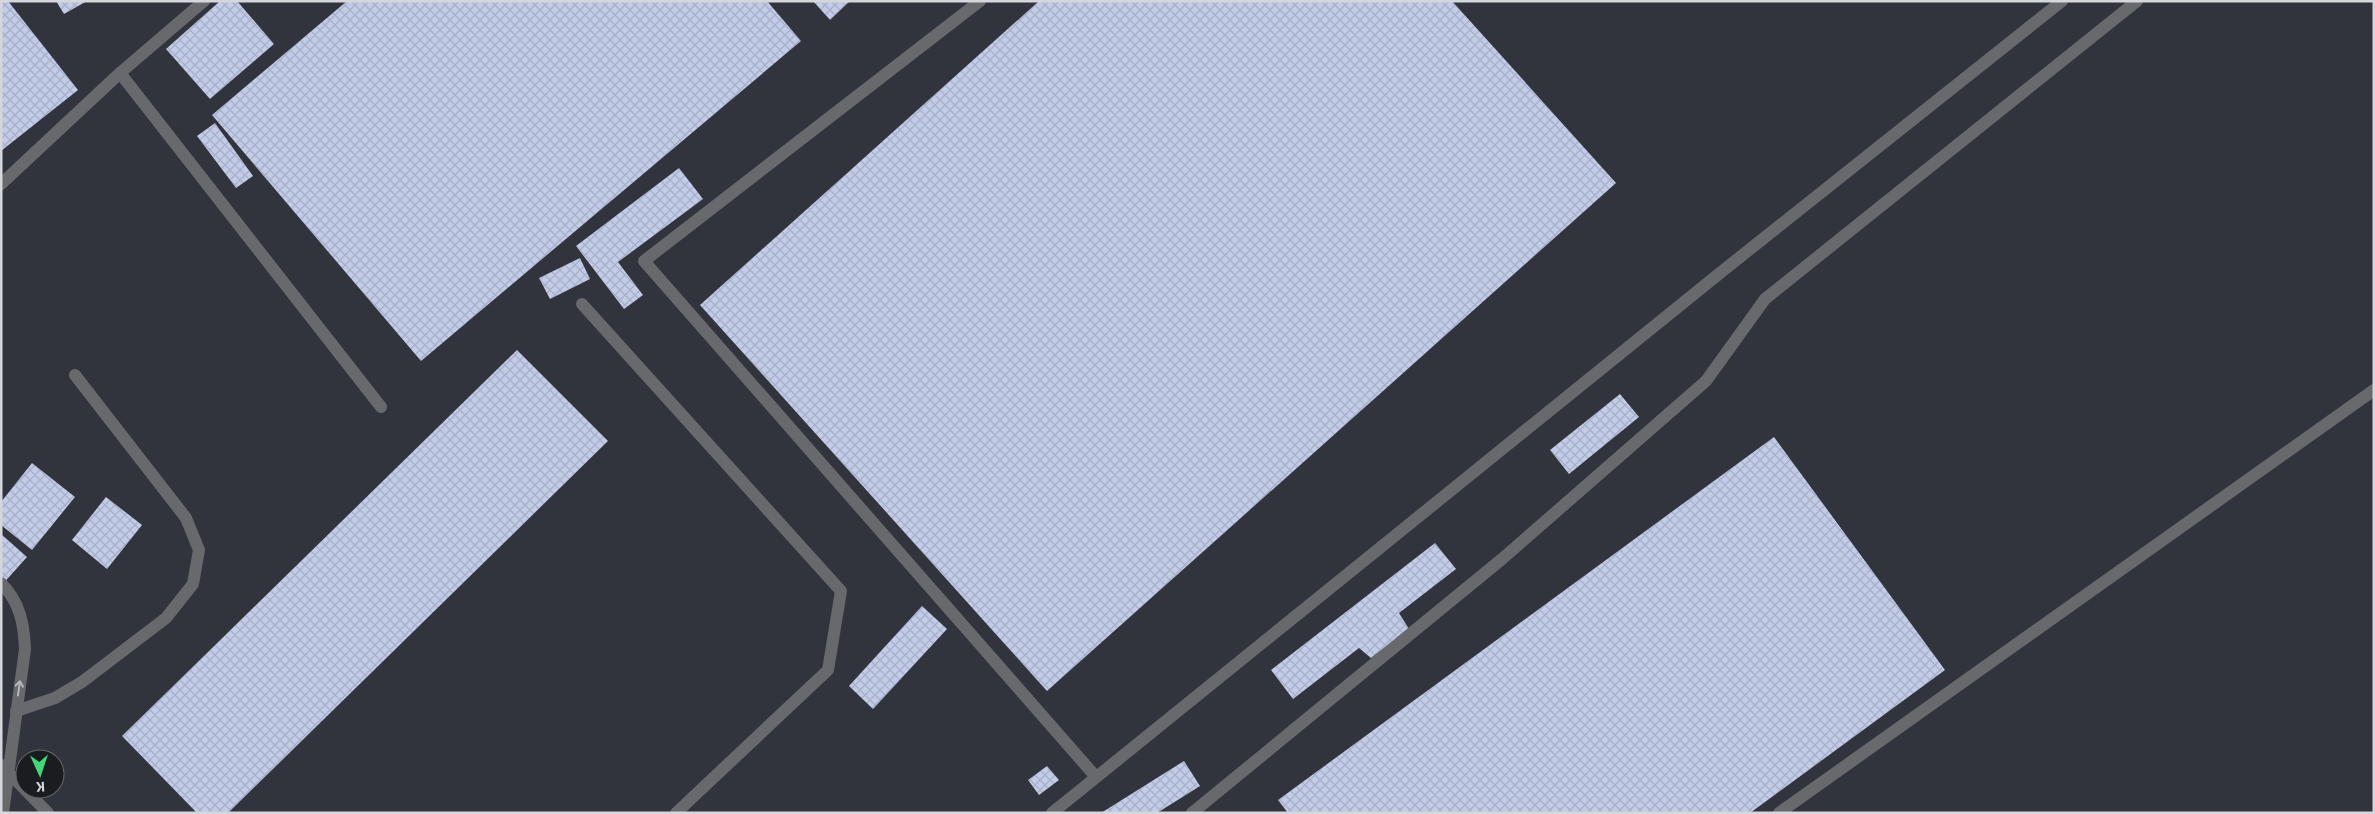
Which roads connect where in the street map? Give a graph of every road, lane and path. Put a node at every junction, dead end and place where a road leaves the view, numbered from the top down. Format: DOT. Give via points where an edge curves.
graph roads {
  1 [pos="204,1"];
  2 [pos="980,1"];
  3 [pos="2062,1"];
  4 [pos="2136,1"];
  5 [pos="120,73"];
  6 [pos="1,184"];
  7 [pos="582,304"];
  8 [pos="75,375"];
  9 [pos="2374,390"];
  10 [pos="381,406"];
  11 [pos="1,583"];
  12 [pos="16,711"];
  13 [pos="4,768"];
  14 [pos="1096,777"];
  15 [pos="3,813"];
  16 [pos="48,813"];
  17 [pos="676,813"];
  18 [pos="1052,813"];
  19 [pos="1192,813"];
  20 [pos="1779,813"];
  1 -- 5 [label="street"];
  2 -- 14 [label="street" via="644,261"];
  3 -- 14 [label="street" via="1720,272"];
  4 -- 19 [label="street" via="1765,299 1706,381 1502,559"];
  5 -- 6 [label="street"];
  5 -- 10 [label="street"];
  7 -- 17 [label="street" via="841,591 828,670"];
  8 -- 12 [label="street" via="186,518 199,550 193,584 166,618 82,682 55,698"];
  9 -- 20 [label="street"];
  12 -- 11 [label="street, one-way" via="24,624 17,604"];
  12 -- 13 [label="street"];
  13 -- 15 [label="street"];
  13 -- 16 [label="street"];
  14 -- 18 [label="street"];
}
